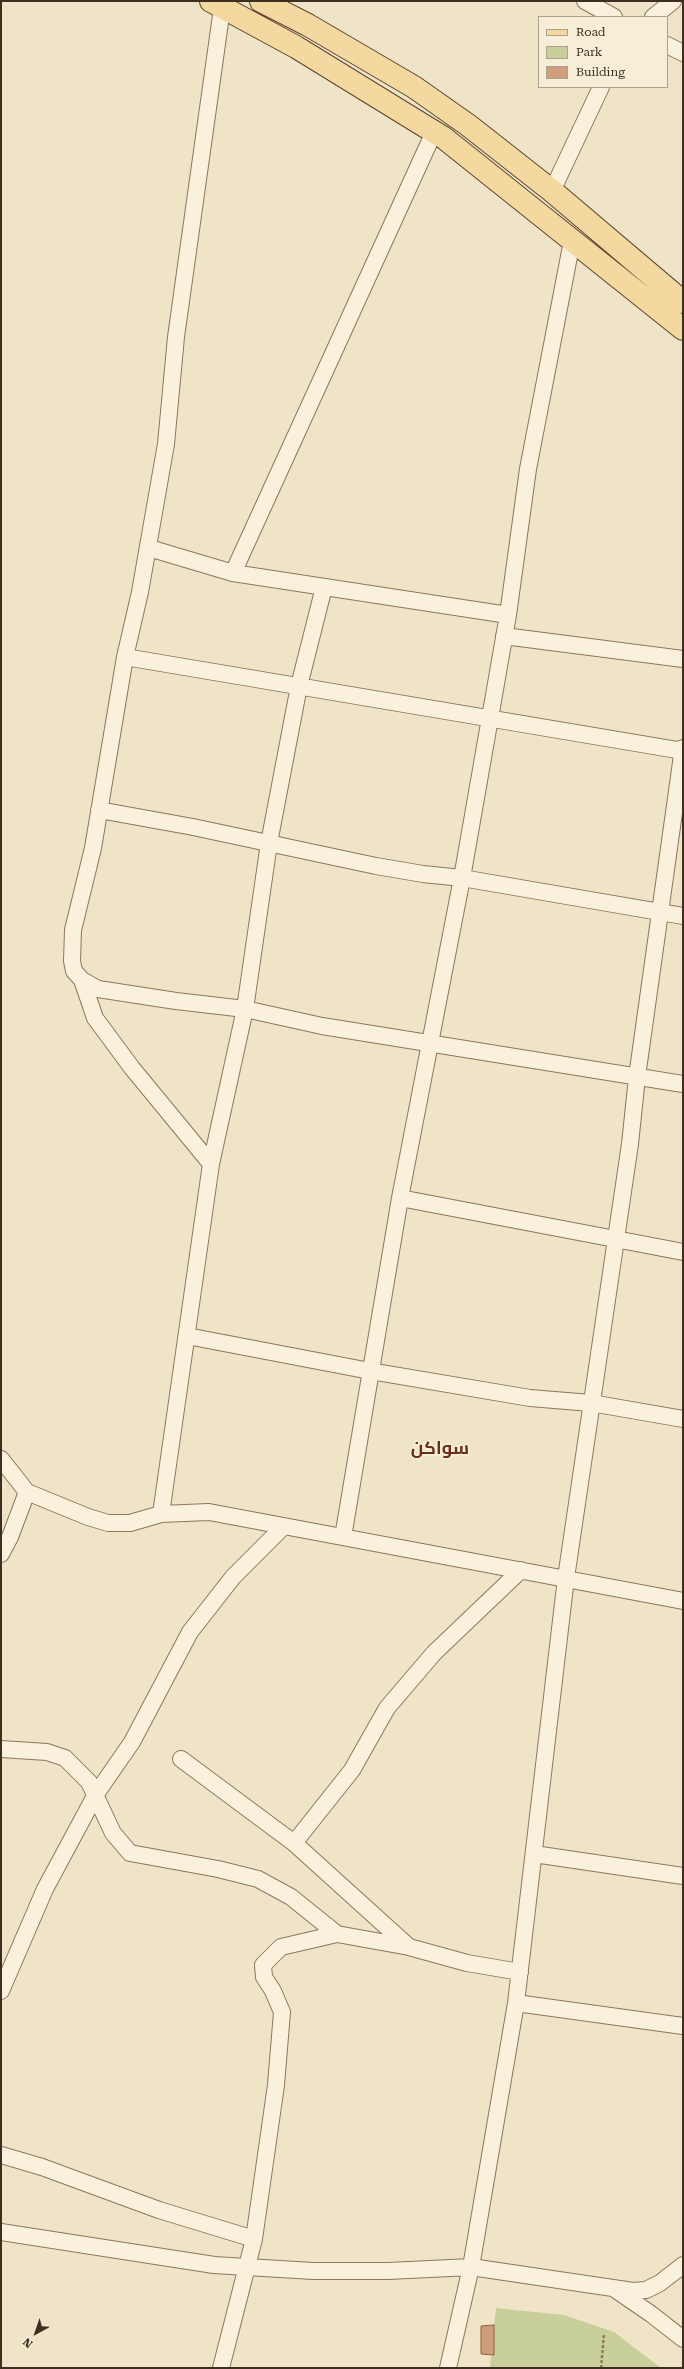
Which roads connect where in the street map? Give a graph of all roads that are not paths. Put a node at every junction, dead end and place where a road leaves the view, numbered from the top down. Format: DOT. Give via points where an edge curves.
graph roads {
  1 [pos="261,1"];
  2 [pos="585,1"];
  3 [pos="673,1"];
  4 [pos="219,3"];
  5 [pos="612,16"];
  6 [pos="654,16"];
  7 [pos="668,46"];
  8 [pos="683,53"];
  9 [pos="601,88"];
  10 [pos="434,132"];
  11 [pos="552,191"];
  12 [pos="572,241"];
  13 [pos="683,302"];
  14 [pos="683,329"];
  15 [pos="149,548"];
  16 [pos="233,573"];
  17 [pos="324,587"];
  18 [pos="508,615"];
  19 [pos="504,636"];
  20 [pos="125,657"];
  21 [pos="683,659"];
  22 [pos="299,686"];
  23 [pos="490,717"];
  24 [pos="683,748"];
  25 [pos="683,751"];
  26 [pos="99,810"];
  27 [pos="269,843"];
  28 [pos="462,878"];
  29 [pos="661,911"];
  30 [pos="683,916"];
  31 [pos="82,980"];
  32 [pos="245,1009"];
  33 [pos="429,1043"];
  34 [pos="637,1077"];
  35 [pos="683,1084"];
  36 [pos="211,1164"];
  37 [pos="400,1198"];
  38 [pos="616,1238"];
  39 [pos="683,1252"];
  40 [pos="187,1336"];
  41 [pos="370,1371"];
  42 [pos="591,1403"];
  43 [pos="683,1419"];
  44 [pos="1,1460"];
  45 [pos="26,1492"];
  46 [pos="161,1514"];
  47 [pos="284,1526"];
  48 [pos="343,1537"];
  49 [pos="1,1554"];
  50 [pos="521,1570"];
  51 [pos="566,1578"];
  52 [pos="683,1601"];
  53 [pos="1,1749"];
  54 [pos="181,1759"];
  55 [pos="96,1794"];
  56 [pos="294,1843"];
  57 [pos="534,1854"];
  58 [pos="683,1876"];
  59 [pos="337,1934"];
  60 [pos="409,1947"];
  61 [pos="520,1972"];
  62 [pos="1,1991"];
  63 [pos="516,2003"];
  64 [pos="683,2026"];
  65 [pos="1,2155"];
  66 [pos="1,2232"];
  67 [pos="254,2239"];
  68 [pos="683,2265"];
  69 [pos="471,2267"];
  70 [pos="245,2268"];
  71 [pos="614,2289"];
  72 [pos="683,2339"];
  73 [pos="226,2367"];
  74 [pos="448,2368"];
  1 -- 11 [label="main road" via="308,25 414,87 468,125"];
  2 -- 5 [label="street"];
  3 -- 6 [label="street"];
  4 -- 10 [label="main road"];
  4 -- 15 [label="street" via="176,337 166,444"];
  7 -- 8 [label="street"];
  9 -- 11 [label="street"];
  10 -- 12 [label="main road" via="471,158"];
  10 -- 16 [label="street"];
  11 -- 13 [label="main road"];
  12 -- 14 [label="main road"];
  12 -- 18 [label="street" via="528,469"];
  15 -- 16 [label="street"];
  15 -- 20 [label="street"];
  16 -- 17 [label="street"];
  17 -- 18 [label="street"];
  17 -- 22 [label="street"];
  18 -- 19 [label="street"];
  19 -- 21 [label="street"];
  19 -- 23 [label="street"];
  20 -- 22 [label="street"];
  20 -- 26 [label="street"];
  22 -- 23 [label="street"];
  22 -- 27 [label="street"];
  23 -- 25 [label="street"];
  23 -- 28 [label="street"];
  24 -- 25 [label="street"];
  25 -- 29 [label="street"];
  26 -- 27 [label="street"];
  26 -- 31 [label="street" via="93,848 73,930 72,961 74,971"];
  27 -- 28 [label="street" via="376,866"];
  27 -- 32 [label="street"];
  28 -- 29 [label="street"];
  28 -- 33 [label="street"];
  29 -- 30 [label="street"];
  29 -- 34 [label="street"];
  31 -- 32 [label="street" via="98,989"];
  31 -- 36 [label="street" via="95,1018 132,1068"];
  32 -- 33 [label="street" via="322,1026"];
  32 -- 36 [label="street"];
  33 -- 34 [label="street"];
  33 -- 37 [label="street"];
  34 -- 35 [label="street"];
  34 -- 38 [label="street"];
  36 -- 40 [label="street"];
  37 -- 38 [label="street"];
  37 -- 41 [label="street"];
  38 -- 39 [label="street"];
  38 -- 42 [label="street"];
  40 -- 41 [label="street"];
  40 -- 46 [label="street"];
  41 -- 42 [label="street" via="530,1398"];
  41 -- 48 [label="street"];
  42 -- 43 [label="street"];
  42 -- 51 [label="street"];
  44 -- 45 [label="street"];
  45 -- 46 [label="street" via="108,1523 130,1522"];
  45 -- 49 [label="street"];
  46 -- 47 [label="street" via="209,1512"];
  47 -- 48 [label="street"];
  47 -- 55 [label="street" via="233,1577 190,1632 132,1742"];
  48 -- 50 [label="street"];
  50 -- 51 [label="street"];
  50 -- 56 [label="street" via="434,1653 387,1708 352,1770"];
  51 -- 52 [label="street"];
  51 -- 57 [label="street"];
  53 -- 55 [label="street" via="47,1752 65,1758 89,1782"];
  54 -- 56 [label="street"];
  55 -- 59 [label="street" via="113,1833 130,1853 218,1868 258,1879 291,1897"];
  55 -- 62 [label="street" via="44,1889"];
  56 -- 60 [label="street"];
  57 -- 58 [label="street"];
  57 -- 61 [label="street"];
  59 -- 60 [label="street"];
  59 -- 67 [label="street" via="281,1947 263,1965 264,1978 282,2012 268,2154"];
  60 -- 61 [label="street" via="467,1963"];
  61 -- 63 [label="street"];
  63 -- 64 [label="street"];
  63 -- 69 [label="street"];
  65 -- 67 [label="street" via="42,2167 159,2210"];
  66 -- 70 [label="street"];
  67 -- 70 [label="street"];
  68 -- 71 [label="street" via="671,2276 646,2290"];
  69 -- 70 [label="street" via="388,2271"];
  69 -- 71 [label="street" via="578,2281"];
  69 -- 74 [label="street"];
  70 -- 73 [label="street"];
  71 -- 72 [label="street"];
}
